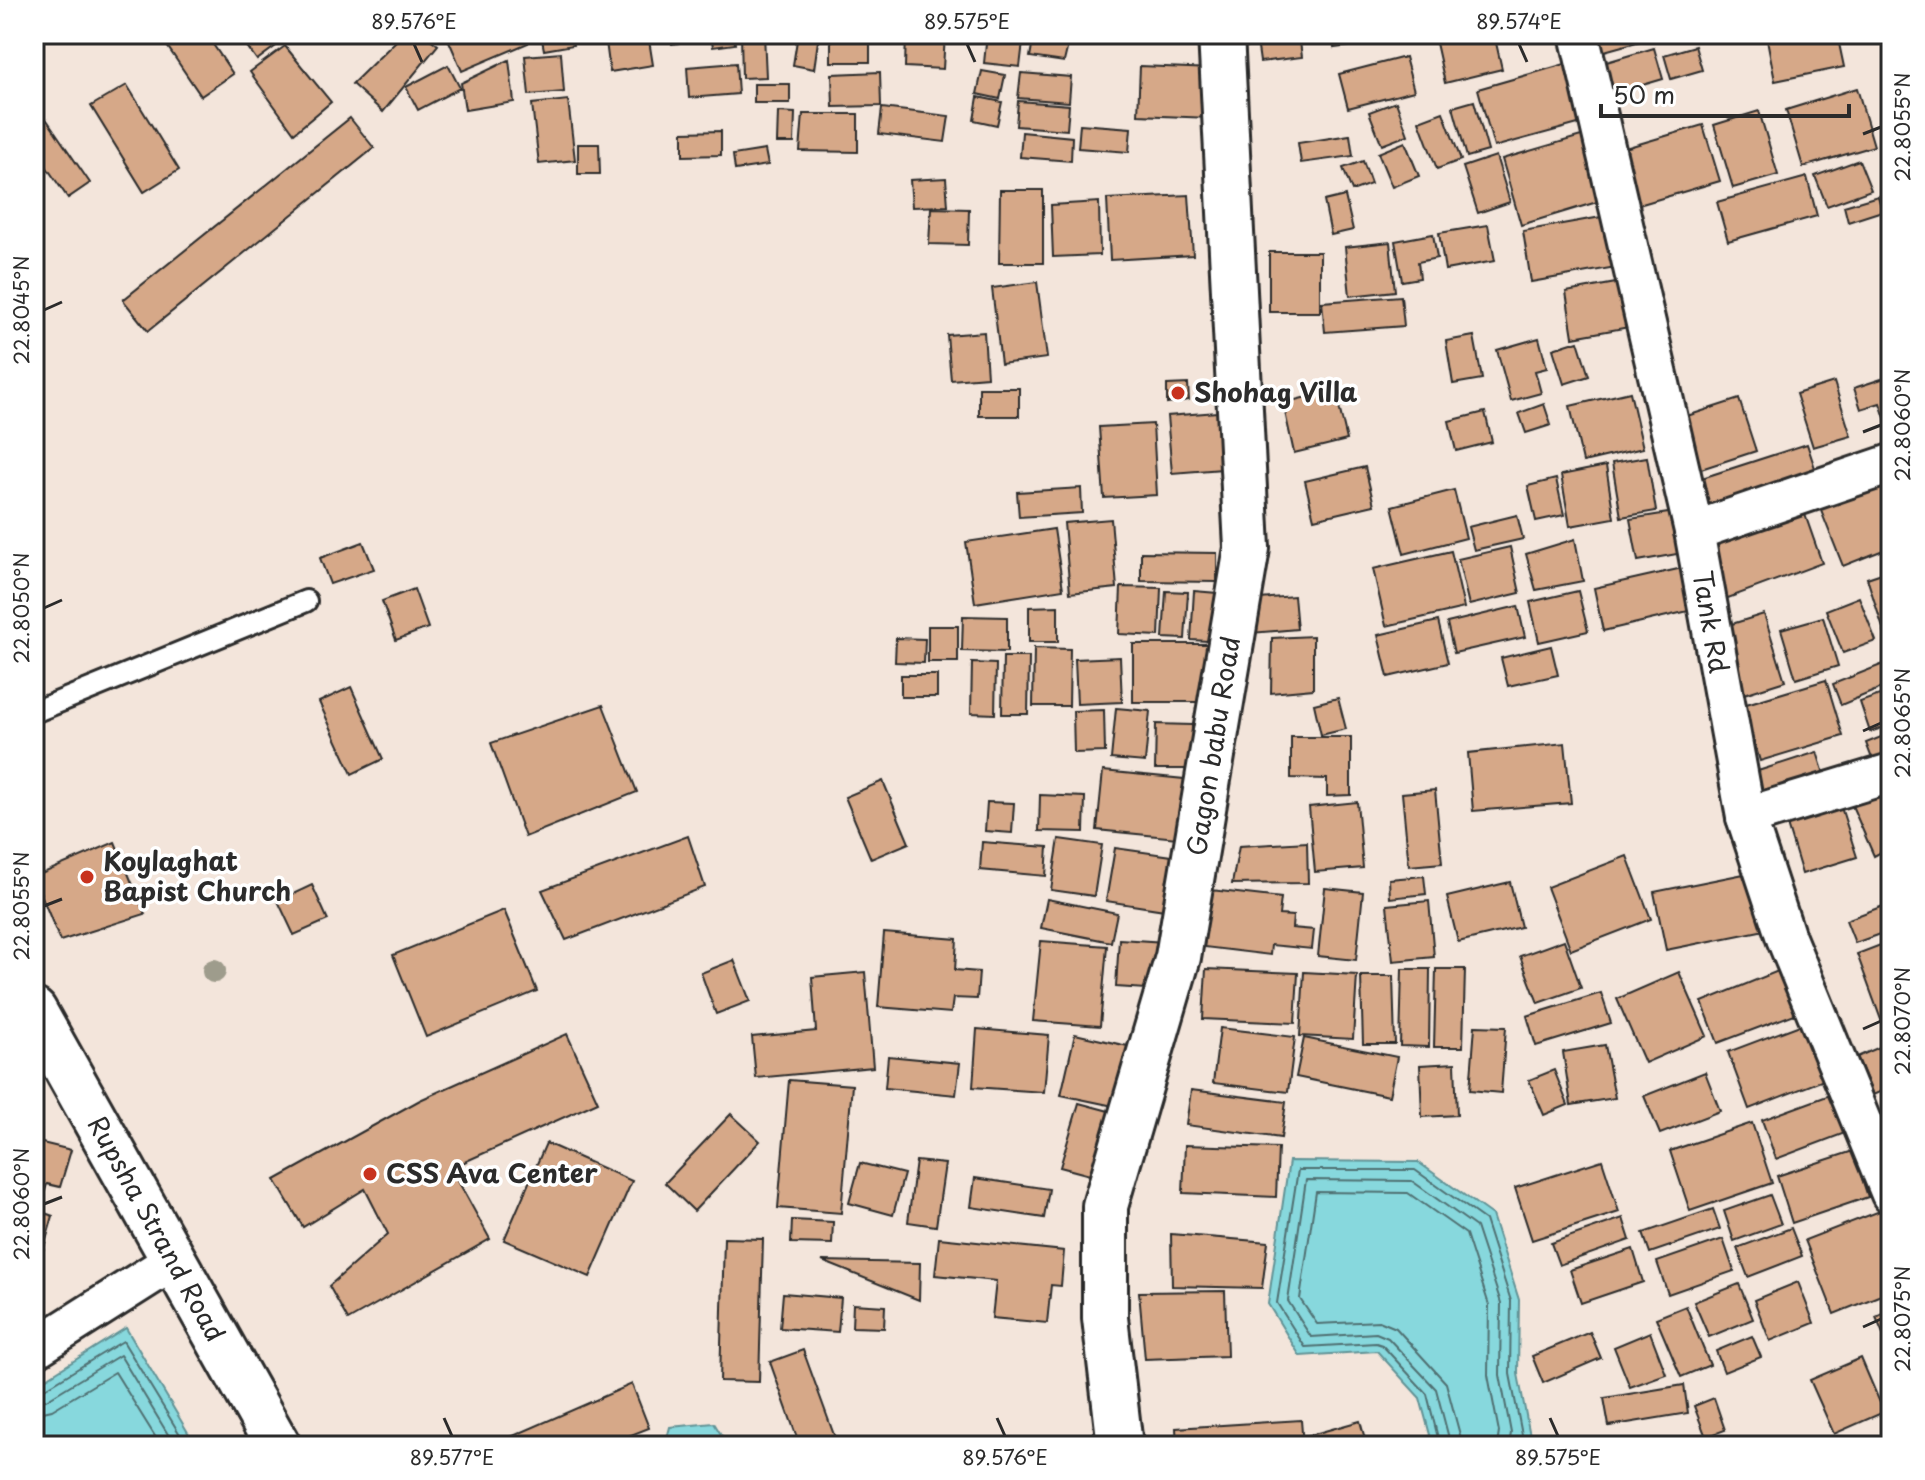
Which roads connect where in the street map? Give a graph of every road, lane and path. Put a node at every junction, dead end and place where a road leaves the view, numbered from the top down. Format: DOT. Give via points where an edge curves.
graph roads {
  1 [pos="1221,34"];
  2 [pos="1579,34"];
  3 [pos="1891,464"];
  4 [pos="1694,531"];
  5 [pos="306,601"];
  6 [pos="34,712"];
  7 [pos="1891,773"];
  8 [pos="1746,817"];
  9 [pos="34,1011"];
  10 [pos="46,1059"];
  11 [pos="1891,1194"];
  12 [pos="173,1261"];
  13 [pos="34,1349"];
  14 [pos="278,1446"];
  15 [pos="1120,1446"];
  1 -- 15 [label="street, Gagon babu Road" via="1247,548 1178,957 1105,1206 1105,1318"];
  2 -- 4 [label="street, Tank Rd"];
  3 -- 4 [label="street"];
  4 -- 8 [label="street, Tank Rd"];
  5 -- 6 [label="lane"];
  7 -- 8 [label="street"];
  8 -- 11 [label="street, Tank Rd" via="1786,938"];
  9 -- 10 [label="street, Rupsha Strand Road"];
  10 -- 12 [label="street, Rupsha Strand Road"];
  12 -- 13 [label="street"];
  12 -- 14 [label="street, Rupsha Strand Road"];
}
